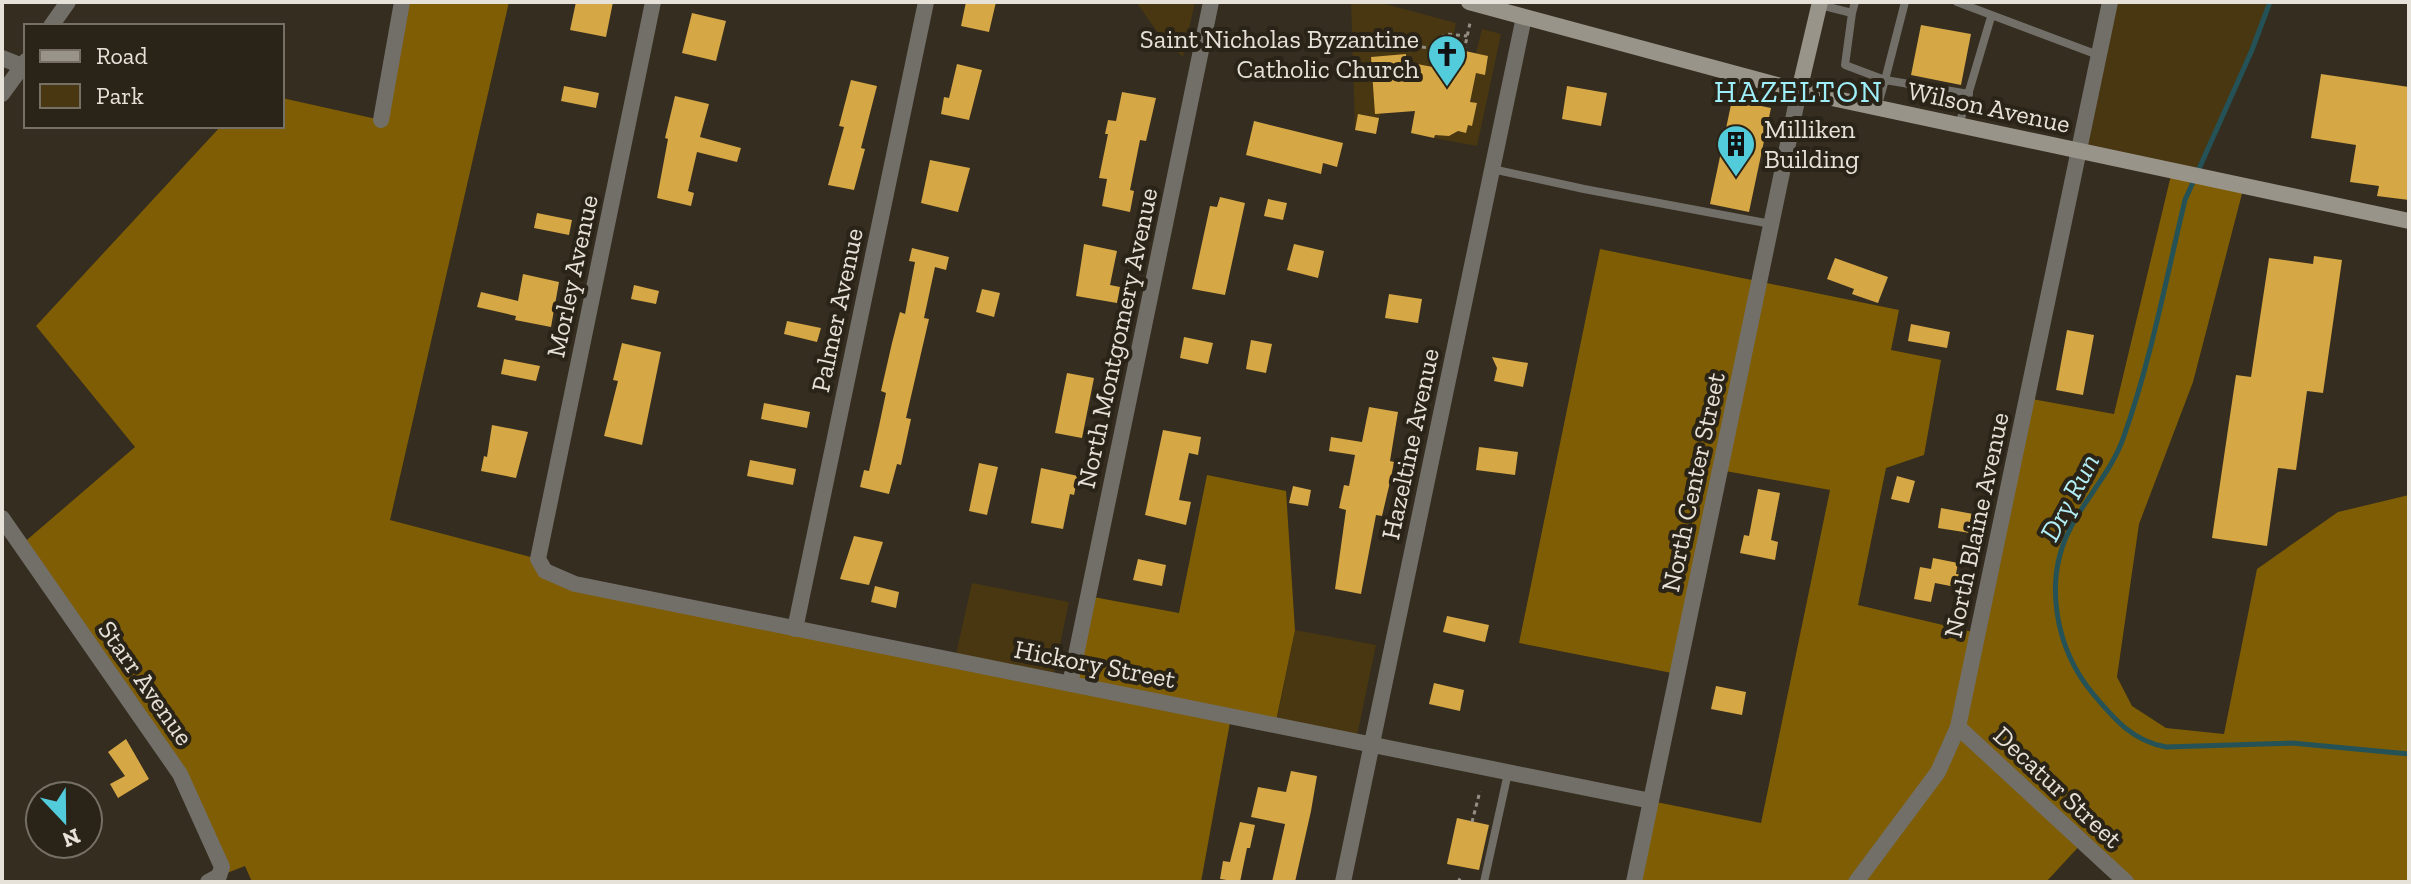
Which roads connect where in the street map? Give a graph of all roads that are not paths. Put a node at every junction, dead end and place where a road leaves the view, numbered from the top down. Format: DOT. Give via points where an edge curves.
graph roads {
  1 [pos="68,2"];
  2 [pos="402,2"];
  3 [pos="653,2"];
  4 [pos="926,2"];
  5 [pos="1211,2"];
  6 [pos="1469,2"];
  7 [pos="1855,2"];
  8 [pos="1957,2"];
  9 [pos="2110,2"];
  10 [pos="1820,4"];
  11 [pos="1904,7"];
  12 [pos="1890,8"];
  13 [pos="1524,17"];
  14 [pos="1991,17"];
  15 [pos="1854,20"];
  16 [pos="52,24"];
  17 [pos="1885,29"];
  18 [pos="1898,31"];
  19 [pos="1880,52"];
  20 [pos="1892,55"];
  21 [pos="2099,55"];
  22 [pos="2,58"];
  23 [pos="24,64"];
  24 [pos="1885,80"];
  25 [pos="1799,91"];
  26 [pos="2,94"];
  27 [pos="1969,94"];
  28 [pos="1877,108"];
  29 [pos="381,120"];
  30 [pos="1959,125"];
  31 [pos="2079,151"];
  32 [pos="1492,169"];
  33 [pos="2409,221"];
  34 [pos="1772,224"];
  35 [pos="2,518"];
  36 [pos="538,559"];
  37 [pos="795,629"];
  38 [pos="1070,684"];
  39 [pos="1958,727"];
  40 [pos="1371,745"];
  41 [pos="1508,773"];
  42 [pos="1651,801"];
  43 [pos="208,882"];
  44 [pos="1343,882"];
  45 [pos="1484,882"];
  46 [pos="1634,882"];
  47 [pos="1856,882"];
  48 [pos="2126,882"];
  1 -- 16 [label="street"];
  2 -- 29 [label="street"];
  3 -- 36 [label="street, Morley Avenue"];
  4 -- 37 [label="street, Palmer Avenue"];
  5 -- 38 [label="street, North Montgomery Avenue"];
  6 -- 13 [label="main road, Wilson Avenue"];
  7 -- 15 [label="lane"];
  8 -- 14 [label="lane"];
  9 -- 21 [label="street, North Blaine Avenue"];
  10 -- 15 [label="lane"];
  10 -- 25 [label="main road"];
  11 -- 12 [label="lane"];
  11 -- 18 [label="lane"];
  13 -- 25 [label="main road, Wilson Avenue"];
  13 -- 32 [label="street, Hazeltine Avenue"];
  14 -- 21 [label="lane"];
  14 -- 27 [label="lane"];
  15 -- 24 [label="lane" via="1845,65"];
  17 -- 18 [label="lane"];
  18 -- 20 [label="lane"];
  19 -- 20 [label="lane"];
  20 -- 24 [label="lane"];
  21 -- 31 [label="street, North Blaine Avenue"];
  22 -- 23 [label="street"];
  23 -- 26 [label="street"];
  24 -- 27 [label="lane"];
  24 -- 28 [label="lane"];
  25 -- 28 [label="main road, Wilson Avenue"];
  25 -- 34 [label="street, North Center Street"];
  27 -- 30 [label="lane"];
  28 -- 30 [label="main road, Wilson Avenue"];
  30 -- 31 [label="main road, Wilson Avenue"];
  31 -- 33 [label="main road, Wilson Avenue"];
  31 -- 39 [label="street, North Blaine Avenue"];
  32 -- 34 [label="lane"];
  32 -- 40 [label="street, Hazeltine Avenue"];
  34 -- 42 [label="street, North Center Street"];
  35 -- 43 [label="street, Starr Avenue" via="180,774 222,867"];
  36 -- 37 [label="street, Hickory Street" via="545,571 575,584"];
  37 -- 38 [label="street, Hickory Street"];
  38 -- 40 [label="street, Hickory Street"];
  39 -- 47 [label="street, North Blaine Avenue" via="1938,772"];
  39 -- 48 [label="street, Decatur Street"];
  40 -- 41 [label="street, Hickory Street"];
  40 -- 44 [label="street, Hazeltine Avenue"];
  41 -- 42 [label="street, Hickory Street"];
  41 -- 45 [label="lane"];
  42 -- 46 [label="street, North Center Street"];
}
